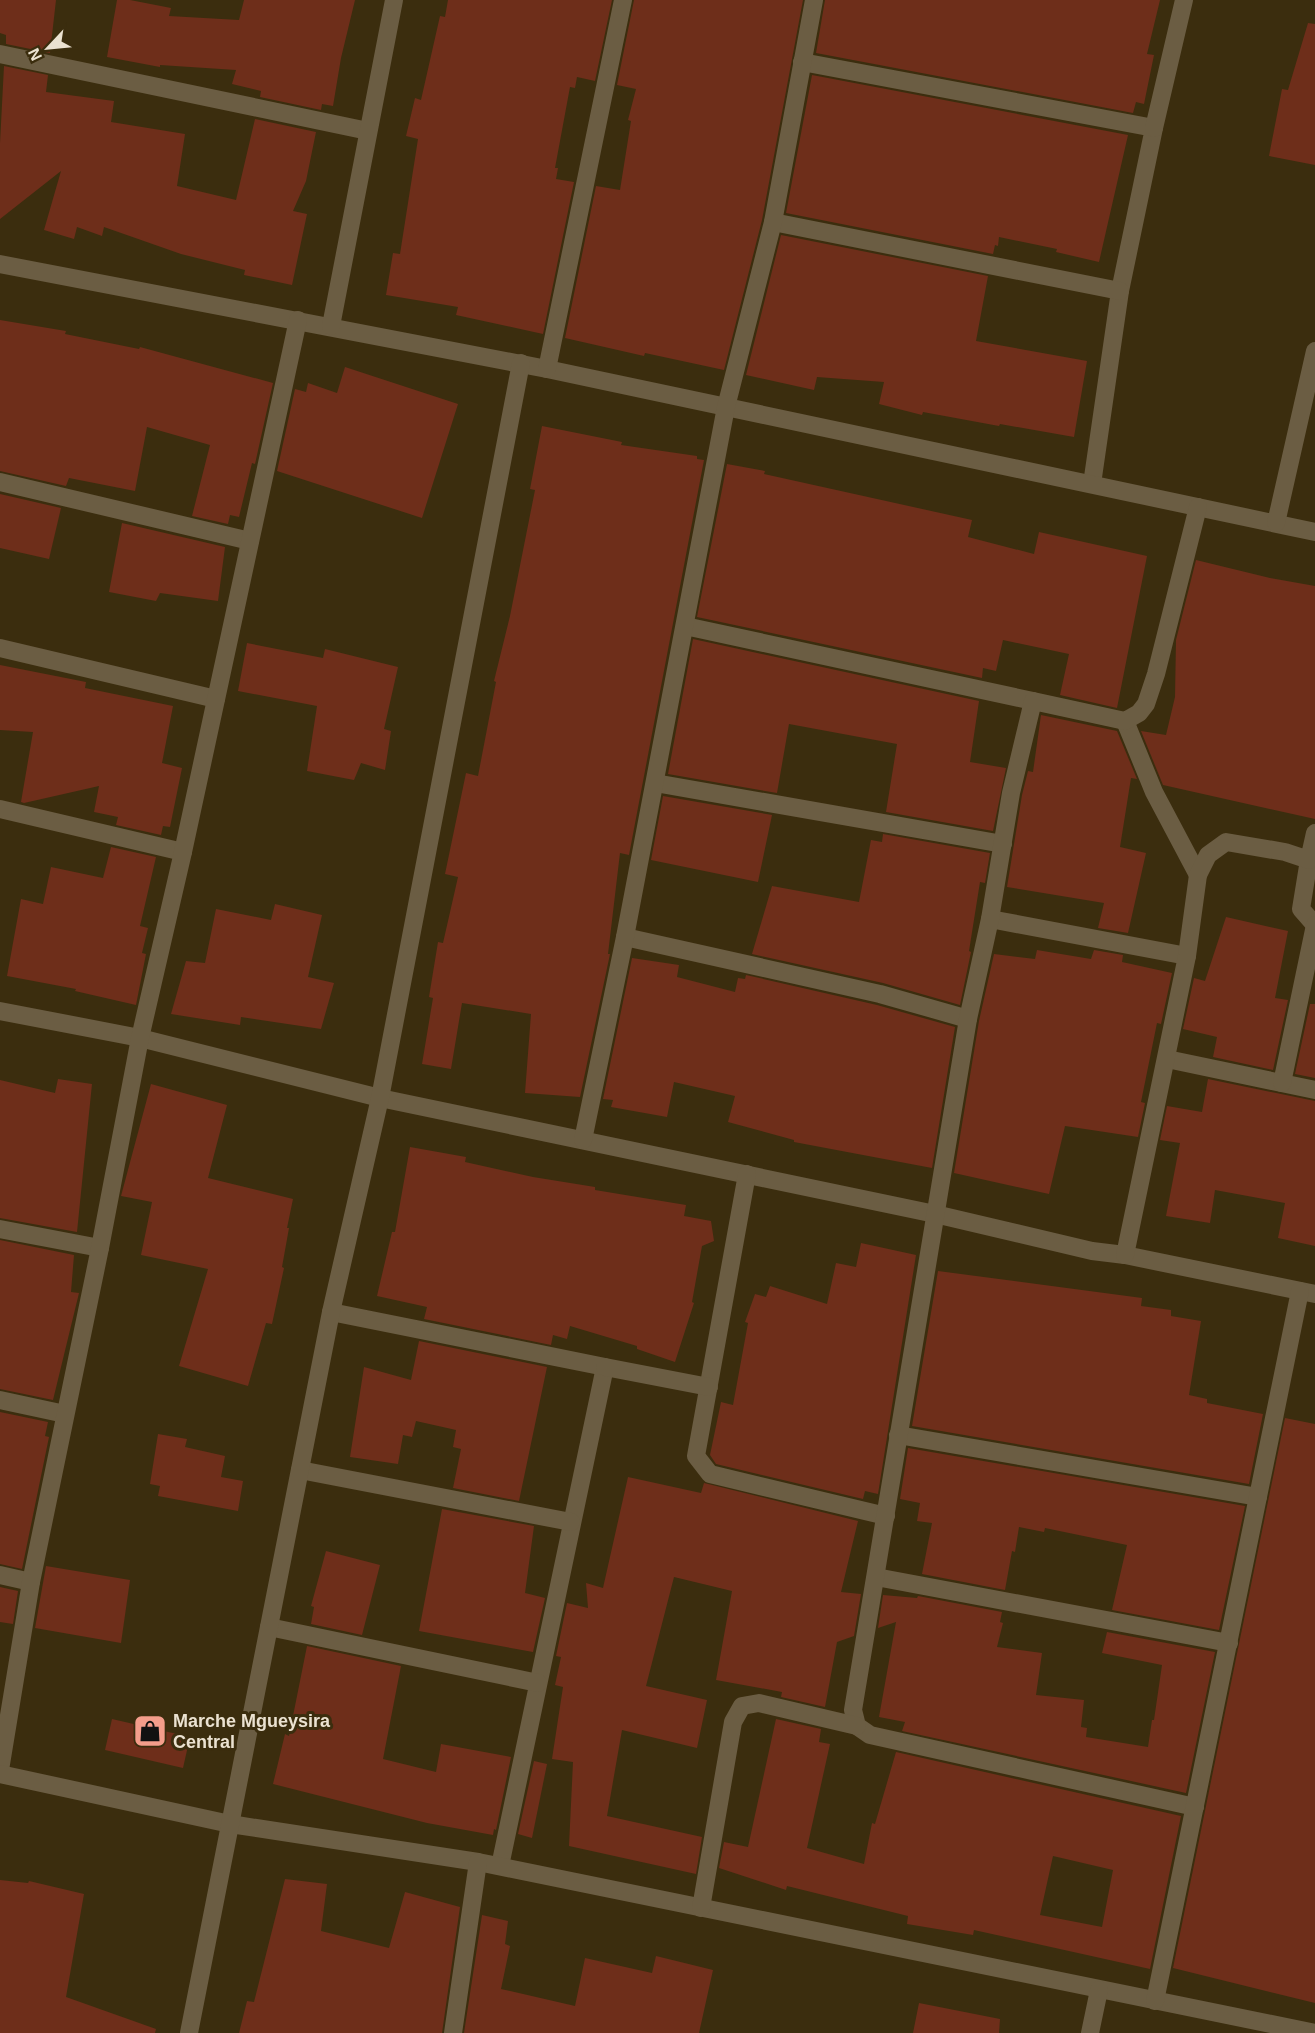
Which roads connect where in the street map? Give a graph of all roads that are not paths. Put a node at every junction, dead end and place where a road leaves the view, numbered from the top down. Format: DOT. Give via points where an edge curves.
graph roads {
  1 [pos="394,0"];
  2 [pos="623,0"];
  3 [pos="814,0"];
  4 [pos="1184,0"];
  5 [pos="0,54"];
  6 [pos="802,62"];
  7 [pos="1154,128"];
  8 [pos="368,131"];
  9 [pos="773,222"];
  10 [pos="0,264"];
  11 [pos="1120,291"];
  12 [pos="298,320"];
  13 [pos="331,326"];
  14 [pos="1315,351"];
  15 [pos="521,363"];
  16 [pos="547,369"];
  17 [pos="726,406"];
  18 [pos="0,482"];
  19 [pos="1092,483"];
  20 [pos="1198,507"];
  21 [pos="1276,523"];
  22 [pos="1315,531"];
  23 [pos="250,541"];
  24 [pos="685,626"];
  25 [pos="0,648"];
  26 [pos="216,699"];
  27 [pos="1033,701"];
  28 [pos="1125,721"];
  29 [pos="655,783"];
  30 [pos="0,810"];
  31 [pos="1315,833"];
  32 [pos="1003,844"];
  33 [pos="183,852"];
  34 [pos="1308,860"];
  35 [pos="1198,875"];
  36 [pos="990,919"];
  37 [pos="1315,925"];
  38 [pos="625,937"];
  39 [pos="1187,956"];
  40 [pos="0,1011"];
  41 [pos="968,1019"];
  42 [pos="140,1038"];
  43 [pos="1167,1059"];
  44 [pos="1282,1083"];
  45 [pos="1315,1090"];
  46 [pos="380,1098"];
  47 [pos="583,1140"];
  48 [pos="747,1174"];
  49 [pos="935,1214"];
  50 [pos="0,1229"];
  51 [pos="100,1248"];
  52 [pos="1125,1255"];
  53 [pos="1307,1293"];
  54 [pos="331,1311"];
  55 [pos="604,1367"];
  56 [pos="709,1387"];
  57 [pos="0,1400"];
  58 [pos="64,1414"];
  59 [pos="898,1435"];
  60 [pos="300,1470"];
  61 [pos="1258,1497"];
  62 [pos="886,1516"];
  63 [pos="571,1522"];
  64 [pos="0,1575"];
  65 [pos="876,1577"];
  66 [pos="31,1582"];
  67 [pos="269,1627"];
  68 [pos="1229,1643"];
  69 [pos="538,1683"];
  70 [pos="857,1726"];
  71 [pos="0,1772"];
  72 [pos="1195,1807"];
  73 [pos="230,1824"];
  74 [pos="478,1862"];
  75 [pos="500,1866"];
  76 [pos="701,1908"];
  77 [pos="1099,1990"];
  78 [pos="1155,2001"];
  79 [pos="189,2033"];
  80 [pos="453,2033"];
  81 [pos="1090,2033"];
  82 [pos="1315,2033"];
  1 -- 8 [label="street"];
  2 -- 16 [label="street"];
  3 -- 6 [label="street"];
  4 -- 7 [label="street"];
  5 -- 8 [label="street"];
  6 -- 7 [label="street"];
  6 -- 9 [label="street"];
  7 -- 11 [label="street"];
  8 -- 13 [label="street"];
  9 -- 11 [label="street"];
  9 -- 17 [label="street"];
  10 -- 12 [label="street"];
  11 -- 19 [label="street"];
  12 -- 13 [label="street"];
  12 -- 23 [label="street"];
  13 -- 15 [label="street"];
  14 -- 21 [label="street"];
  15 -- 16 [label="street"];
  15 -- 46 [label="street"];
  16 -- 17 [label="street"];
  17 -- 19 [label="street"];
  17 -- 24 [label="street"];
  18 -- 23 [label="street"];
  19 -- 20 [label="street"];
  20 -- 21 [label="street"];
  20 -- 28 [label="street" via="1146,704"];
  21 -- 22 [label="street"];
  23 -- 26 [label="street"];
  24 -- 27 [label="street"];
  24 -- 29 [label="street"];
  25 -- 26 [label="street"];
  26 -- 33 [label="street"];
  27 -- 28 [label="street"];
  27 -- 32 [label="street"];
  28 -- 35 [label="street" via="1154,792"];
  29 -- 32 [label="street"];
  29 -- 38 [label="street"];
  30 -- 33 [label="street"];
  31 -- 34 [label="street"];
  32 -- 36 [label="street"];
  33 -- 42 [label="street"];
  34 -- 35 [label="street" via="1226,842 1208,855"];
  34 -- 37 [label="street" via="1301,909"];
  35 -- 39 [label="street"];
  36 -- 39 [label="street"];
  36 -- 41 [label="street"];
  37 -- 44 [label="street"];
  38 -- 41 [label="street" via="880,994"];
  38 -- 47 [label="street"];
  39 -- 43 [label="street"];
  40 -- 42 [label="street"];
  41 -- 49 [label="street"];
  42 -- 46 [label="street"];
  42 -- 51 [label="street"];
  43 -- 44 [label="street"];
  43 -- 52 [label="street"];
  44 -- 45 [label="street"];
  46 -- 47 [label="street"];
  46 -- 54 [label="street"];
  47 -- 48 [label="street"];
  48 -- 49 [label="street"];
  48 -- 56 [label="street"];
  49 -- 52 [label="street" via="1092,1251"];
  49 -- 59 [label="street"];
  50 -- 51 [label="street"];
  51 -- 58 [label="street"];
  52 -- 53 [label="street"];
  53 -- 61 [label="street"];
  54 -- 55 [label="street"];
  54 -- 60 [label="street"];
  55 -- 56 [label="street"];
  55 -- 63 [label="street"];
  56 -- 62 [label="street" via="696,1456 710,1474"];
  57 -- 58 [label="street"];
  58 -- 66 [label="street"];
  59 -- 61 [label="street"];
  59 -- 62 [label="street"];
  60 -- 63 [label="street"];
  60 -- 67 [label="street"];
  61 -- 68 [label="street"];
  62 -- 65 [label="street"];
  63 -- 69 [label="street"];
  64 -- 66 [label="street"];
  65 -- 68 [label="street"];
  65 -- 70 [label="street" via="853,1710"];
  66 -- 71 [label="street"];
  67 -- 69 [label="street"];
  67 -- 73 [label="street"];
  68 -- 72 [label="street"];
  69 -- 75 [label="street"];
  70 -- 72 [label="street" via="870,1735"];
  70 -- 76 [label="street" via="759,1703 742,1706 733,1722"];
  71 -- 73 [label="street"];
  72 -- 78 [label="street"];
  73 -- 74 [label="street"];
  73 -- 79 [label="street"];
  74 -- 75 [label="street"];
  74 -- 80 [label="street"];
  75 -- 76 [label="street"];
  76 -- 77 [label="street"];
  77 -- 78 [label="street"];
  77 -- 81 [label="street"];
  78 -- 82 [label="street"];
}
